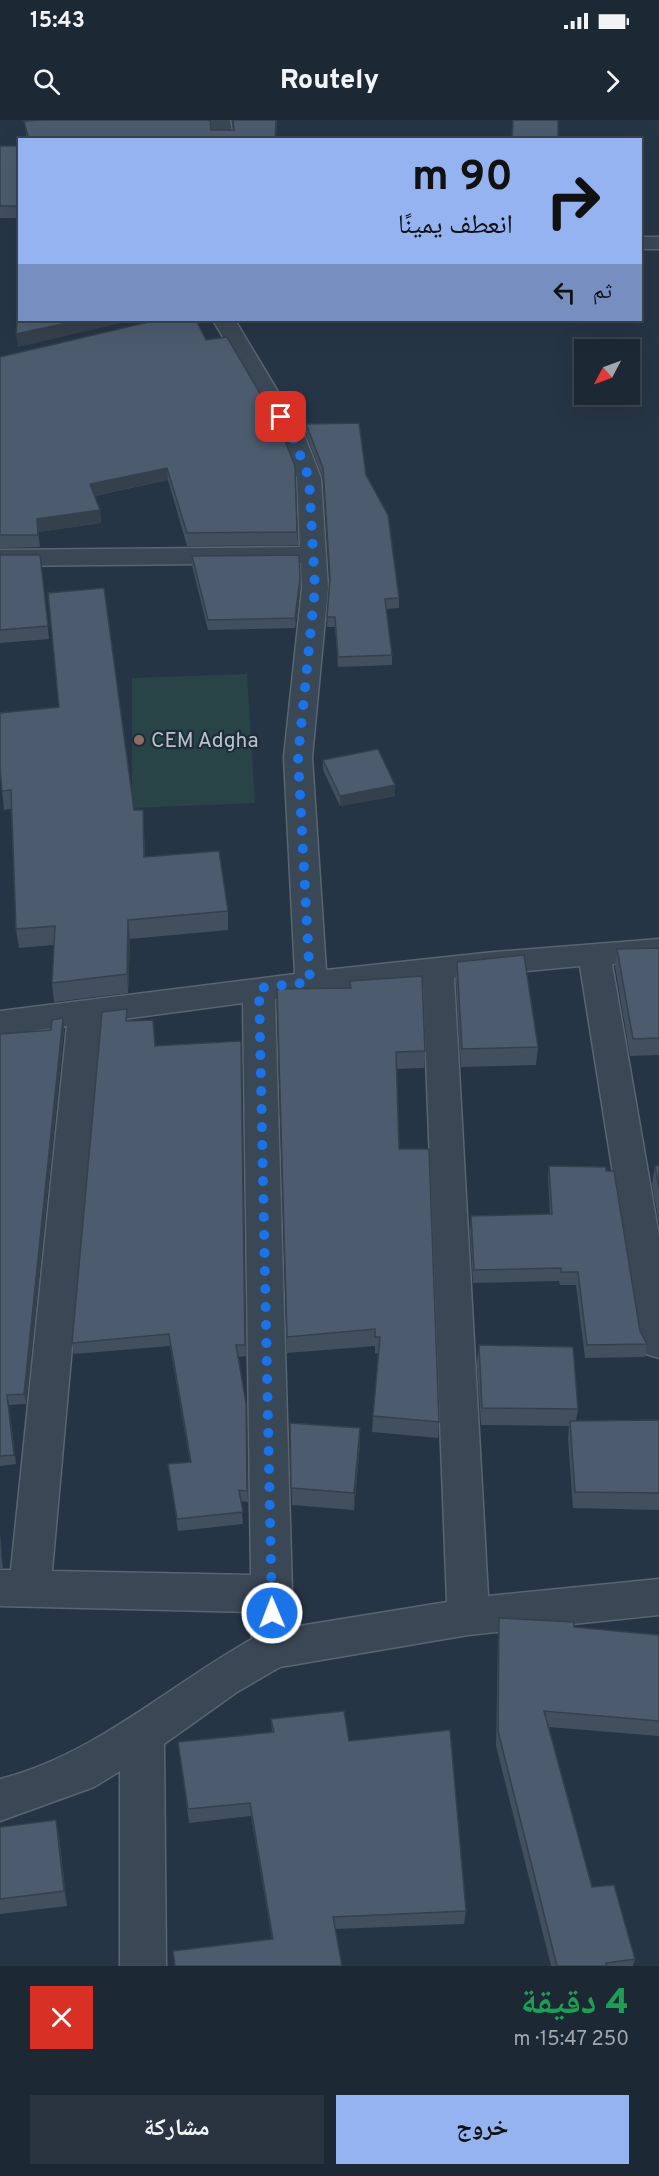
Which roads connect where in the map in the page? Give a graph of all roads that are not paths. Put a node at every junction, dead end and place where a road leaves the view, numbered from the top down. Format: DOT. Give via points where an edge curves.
graph roads {
  1 [pos="220,120"];
  2 [pos="223,138"];
  3 [pos="642,243"];
  4 [pos="659,243"];
  5 [pos="225,321"];
  6 [pos="312,555"];
  7 [pos="0,558"];
  8 [pos="659,950"];
  9 [pos="594,954"];
  10 [pos="438,968"];
  11 [pos="310,982"];
  12 [pos="259,988"];
  13 [pos="85,1013"];
  14 [pos="0,1023"];
  15 [pos="659,1343"];
  16 [pos="15,1588"];
  17 [pos="272,1594"];
  18 [pos="659,1597"];
  19 [pos="468,1617"];
  20 [pos="273,1649"];
  21 [pos="142,1734"];
  22 [pos="0,1800"];
  23 [pos="143,1966"];
  1 -- 2 [label="street"];
  3 -- 4 [label="street"];
  5 -- 6 [label="street" via="293,437 309,478"];
  6 -- 7 [label="street"];
  6 -- 11 [label="street" via="315,588 298,757"];
  8 -- 9 [label="street"];
  9 -- 10 [label="street"];
  9 -- 15 [label="street"];
  10 -- 11 [label="street"];
  10 -- 19 [label="street"];
  11 -- 12 [label="street"];
  12 -- 13 [label="street"];
  12 -- 17 [label="street"];
  13 -- 14 [label="street"];
  13 -- 16 [label="street"];
  16 -- 17 [label="street"];
  17 -- 20 [label="street"];
  18 -- 19 [label="street"];
  19 -- 20 [label="street"];
  20 -- 21 [label="street" via="222,1678"];
  21 -- 22 [label="street" via="79,1772"];
  21 -- 23 [label="street"];
}
